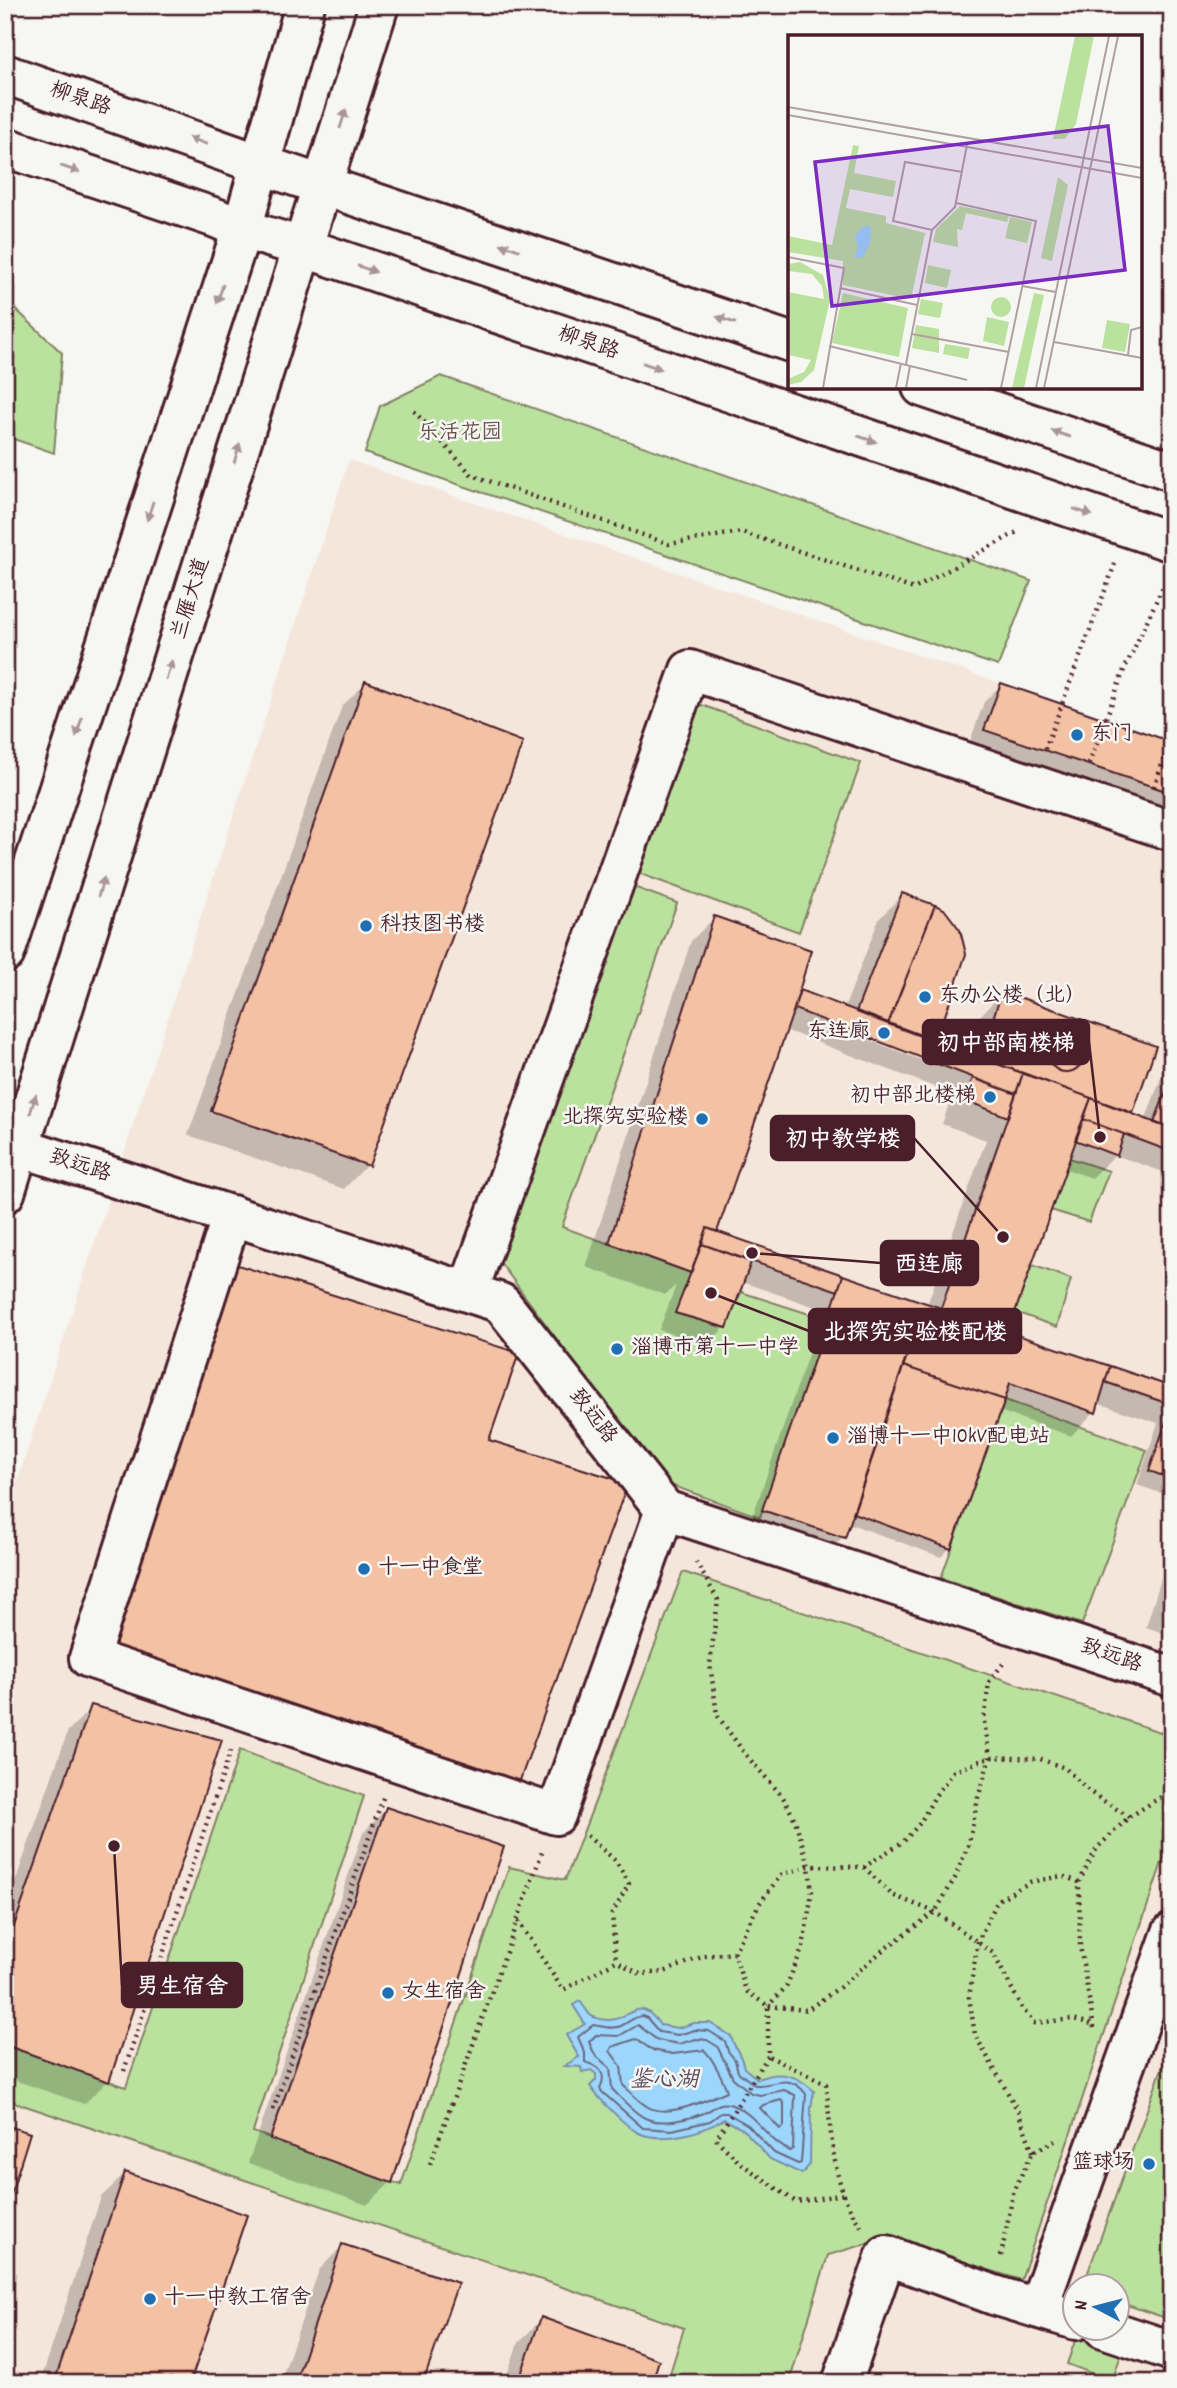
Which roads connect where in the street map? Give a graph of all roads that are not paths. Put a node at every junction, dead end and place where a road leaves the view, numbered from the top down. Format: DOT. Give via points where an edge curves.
graph roads {
  1 [pos="305,5"];
  2 [pos="379,5"];
  3 [pos="5,74"];
  4 [pos="5,147"];
  5 [pos="262,164"];
  6 [pos="322,184"];
  7 [pos="242,229"];
  8 [pos="302,247"];
  9 [pos="788,341"];
  10 [pos="925,388"];
  11 [pos="1172,471"];
  12 [pos="1172,542"];
  13 [pos="1157,826"];
  14 [pos="5,953"];
  15 [pos="20,1147"];
  16 [pos="5,1193"];
  17 [pos="232,1215"];
  18 [pos="468,1292"];
  19 [pos="665,1510"];
  20 [pos="1172,1677"];
  21 [pos="1172,1933"];
  22 [pos="1038,2308"];
  23 [pos="1062,2316"];
  24 [pos="1132,2338"];
  25 [pos="1172,2351"];
  26 [pos="842,2383"];
  1 -- 5 [label="main road"];
  6 -- 2 [label="main road, 兰雁大道, one-way"];
  5 -- 3 [label="main road, 柳泉路, one-way"];
  4 -- 7 [label="main road, 柳泉路, one-way"];
  5 -- 6 [label="main road, 柳泉路"];
  5 -- 7 [label="main road"];
  6 -- 8 [label="main road, 兰雁大道"];
  9 -- 6 [label="main road, 柳泉路, one-way"];
  7 -- 8 [label="main road, 柳泉路"];
  7 -- 14 [label="main road, one-way"];
  8 -- 12 [label="main road, 柳泉路, one-way"];
  15 -- 8 [label="main road, 兰雁大道, one-way"];
  11 -- 10 [label="main road, one-way"];
  13 -- 18 [label="main road" via="690,670"];
  15 -- 16 [label="main road, 兰雁大道"];
  15 -- 17 [label="main road, 致远路"];
  17 -- 18 [label="main road, 致远路"];
  17 -- 19 [label="main road" via="89,1658 556,1813"];
  18 -- 19 [label="main road, 致远路" via="501,1303"];
  19 -- 20 [label="main road, 致远路"];
  21 -- 22 [label="main road"];
  22 -- 23 [label="main road"];
  22 -- 26 [label="main road" via="886,2255"];
  24 -- 25 [label="main road"];
}
